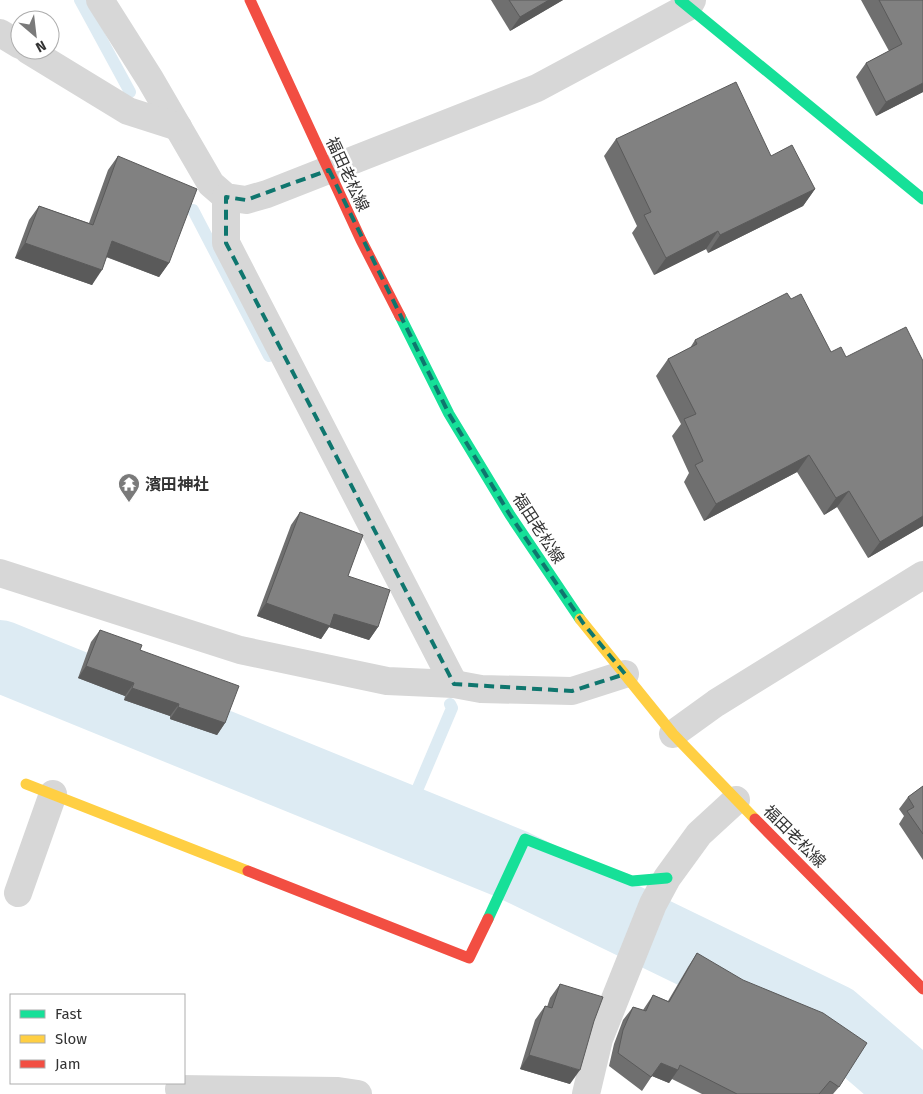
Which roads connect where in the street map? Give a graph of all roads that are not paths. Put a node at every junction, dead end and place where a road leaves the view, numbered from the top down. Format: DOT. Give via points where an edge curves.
graph roads {
  1 [pos="100,0"];
  2 [pos="250,0"];
  3 [pos="687,2"];
  4 [pos="44,60"];
  5 [pos="178,126"];
  6 [pos="330,170"];
  7 [pos="226,197"];
  8 [pos="923,199"];
  9 [pos="0,573"];
  10 [pos="923,575"];
  11 [pos="625,674"];
  12 [pos="454,684"];
  13 [pos="673,734"];
  14 [pos="26,784"];
  15 [pos="53,794"];
  16 [pos="736,800"];
  17 [pos="667,878"];
  18 [pos="18,893"];
  19 [pos="923,989"];
  20 [pos="179,1089"];
  21 [pos="358,1094"];
  22 [pos="586,1094"];
  1 -- 5 [label="street"];
  2 -- 6 [label="main road, 福田老松線"];
  3 -- 6 [label="street" via="538,88"];
  3 -- 8 [label="main road"];
  4 -- 5 [label="street" via="128,111"];
  5 -- 7 [label="street" via="210,184"];
  6 -- 7 [label="street" via="246,200"];
  6 -- 11 [label="main road, 福田老松線" via="361,240 450,414 510,516 583,622"];
  7 -- 12 [label="street" via="226,243"];
  9 -- 12 [label="street" via="240,650 387,681"];
  10 -- 13 [label="street" via="716,703"];
  11 -- 12 [label="street" via="572,691 482,689"];
  11 -- 13 [label="main road, 福田老松線"];
  13 -- 16 [label="main road, 福田老松線"];
  14 -- 15 [label="main road"];
  15 -- 17 [label="main road" via="469,958 526,840 632,881"];
  15 -- 18 [label="street"];
  16 -- 17 [label="street" via="699,834"];
  16 -- 19 [label="main road, 福田老松線"];
  17 -- 22 [label="street" via="653,904 600,1039"];
  20 -- 21 [label="street"];
}
